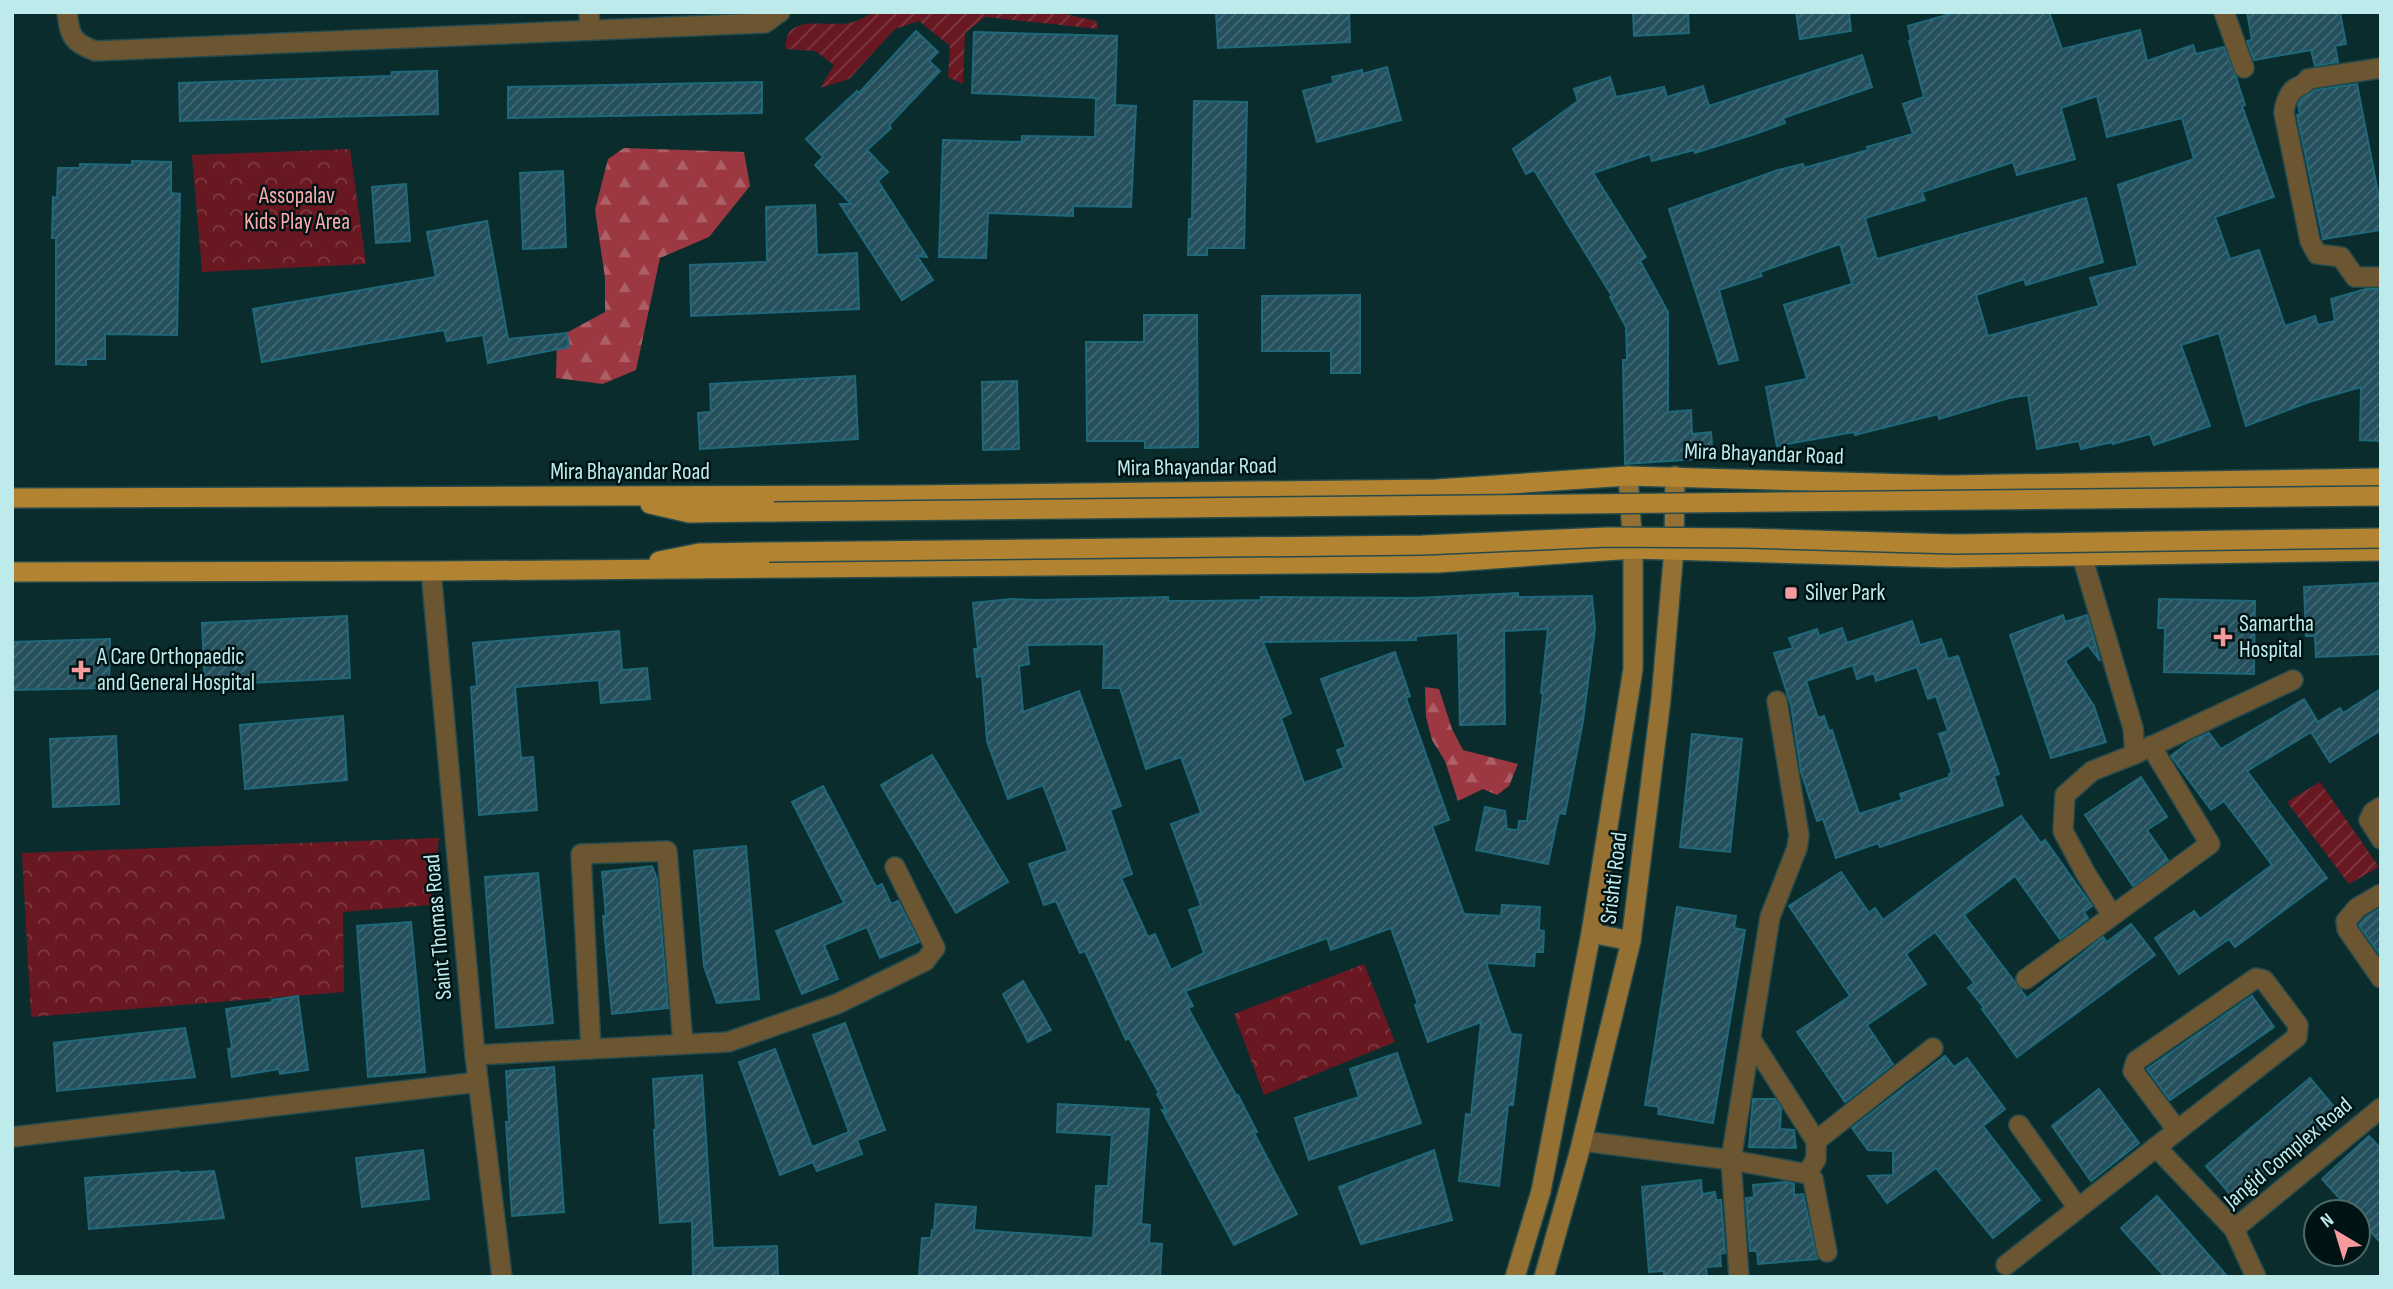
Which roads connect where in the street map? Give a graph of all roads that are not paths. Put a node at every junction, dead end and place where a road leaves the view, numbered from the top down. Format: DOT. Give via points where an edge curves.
graph roads {
  1 [pos="67,12"];
  2 [pos="780,12"];
  3 [pos="2224,12"];
  4 [pos="580,21"];
  5 [pos="2244,68"];
  6 [pos="2381,68"];
  7 [pos="2381,277"];
  8 [pos="1628,475"];
  9 [pos="1675,476"];
  10 [pos="2381,478"];
  11 [pos="615,496"];
  12 [pos="2381,496"];
  13 [pos="12,498"];
  14 [pos="2381,538"];
  15 [pos="1633,549"];
  16 [pos="1674,549"];
  17 [pos="2381,551"];
  18 [pos="2082,556"];
  19 [pos="617,570"];
  20 [pos="431,571"];
  21 [pos="12,572"];
  22 [pos="2293,680"];
  23 [pos="1777,701"];
  24 [pos="2143,750"];
  25 [pos="2381,807"];
  26 [pos="2381,839"];
  27 [pos="895,867"];
  28 [pos="2381,894"];
  29 [pos="2112,915"];
  30 [pos="1591,933"];
  31 [pos="1631,942"];
  32 [pos="2381,978"];
  33 [pos="2026,979"];
  34 [pos="1752,1041"];
  35 [pos="683,1044"];
  36 [pos="1933,1048"];
  37 [pos="591,1049"];
  38 [pos="475,1055"];
  39 [pos="478,1083"];
  40 [pos="2381,1108"];
  41 [pos="2019,1125"];
  42 [pos="2178,1130"];
  43 [pos="12,1137"];
  44 [pos="1582,1141"];
  45 [pos="1816,1141"];
  46 [pos="2156,1147"];
  47 [pos="1731,1160"];
  48 [pos="1807,1174"];
  49 [pos="2078,1208"];
  50 [pos="2234,1229"];
  51 [pos="1525,1247"];
  52 [pos="1827,1252"];
  53 [pos="1550,1256"];
  54 [pos="2006,1265"];
  55 [pos="502,1277"];
  56 [pos="1515,1277"];
  57 [pos="1544,1277"];
  58 [pos="1739,1277"];
  59 [pos="2256,1277"];
  1 -- 4 [label="street" via="77,44 95,51"];
  2 -- 4 [label="street" via="765,23"];
  3 -- 5 [label="street"];
  6 -- 7 [label="street" via="2308,79 2291,92 2284,113 2314,250 2341,257 2355,277"];
  8 -- 9 [label="main road, Mira Bhayandar Road"];
  8 -- 11 [label="main road, Mira Bhayandar Road" via="1436,489"];
  8 -- 15 [label="main road, Srishti Road"];
  9 -- 10 [label="main road, Mira Bhayandar Road" via="1947,485"];
  9 -- 16 [label="main road, Srishti Road"];
  11 -- 12 [label="main road, bridge" via="689,513"];
  11 -- 13 [label="main road, Mira Bhayandar Road"];
  14 -- 19 [label="main road, bridge" via="1954,544 1608,537 1423,545 699,553"];
  15 -- 16 [label="main road"];
  15 -- 19 [label="main road" via="1438,563"];
  15 -- 30 [label="main road, Srishti Road" via="1633,669"];
  16 -- 18 [label="main road" via="1947,558"];
  16 -- 31 [label="main road, Srishti Road"];
  17 -- 18 [label="main road"];
  18 -- 24 [label="street"];
  19 -- 20 [label="main road"];
  20 -- 21 [label="main road"];
  20 -- 38 [label="street, Saint Thomas Road"];
  22 -- 24 [label="street"];
  23 -- 34 [label="street" via="1799,835 1770,916"];
  24 -- 29 [label="street" via="2092,771 2065,795 2063,831"];
  24 -- 29 [label="street" via="2210,844"];
  25 -- 26 [label="street" via="2369,820"];
  27 -- 35 [label="street" via="935,948 925,961 838,1004 728,1042"];
  28 -- 32 [label="street" via="2357,908 2346,921"];
  29 -- 33 [label="street"];
  30 -- 31 [label="main road"];
  30 -- 51 [label="main road, Srishti Road" via="1541,1191"];
  31 -- 44 [label="main road, Srishti Road"];
  34 -- 45 [label="street"];
  34 -- 47 [label="street"];
  35 -- 37 [label="street"];
  35 -- 37 [label="street" via="667,851 581,854"];
  36 -- 45 [label="street"];
  37 -- 38 [label="street"];
  38 -- 39 [label="street, Saint Thomas Road"];
  39 -- 43 [label="street"];
  39 -- 55 [label="street, Saint Thomas Road"];
  40 -- 50 [label="street, Jangid Complex Road"];
  41 -- 49 [label="street"];
  42 -- 42 [label="street" via="2297,1037 2298,1025 2264,980 2256,978 2136,1060 2133,1071"];
  42 -- 46 [label="street"];
  44 -- 47 [label="street"];
  44 -- 53 [label="main road, Srishti Road"];
  45 -- 48 [label="street" via="1815,1159"];
  46 -- 49 [label="street"];
  46 -- 50 [label="street"];
  47 -- 48 [label="street"];
  47 -- 58 [label="street"];
  48 -- 52 [label="street" via="1813,1179"];
  49 -- 54 [label="street"];
  50 -- 59 [label="street, Jangid Complex Road"];
  51 -- 53 [label="main road"];
  51 -- 56 [label="main road, Srishti Road"];
  53 -- 57 [label="main road, Srishti Road"];
}
